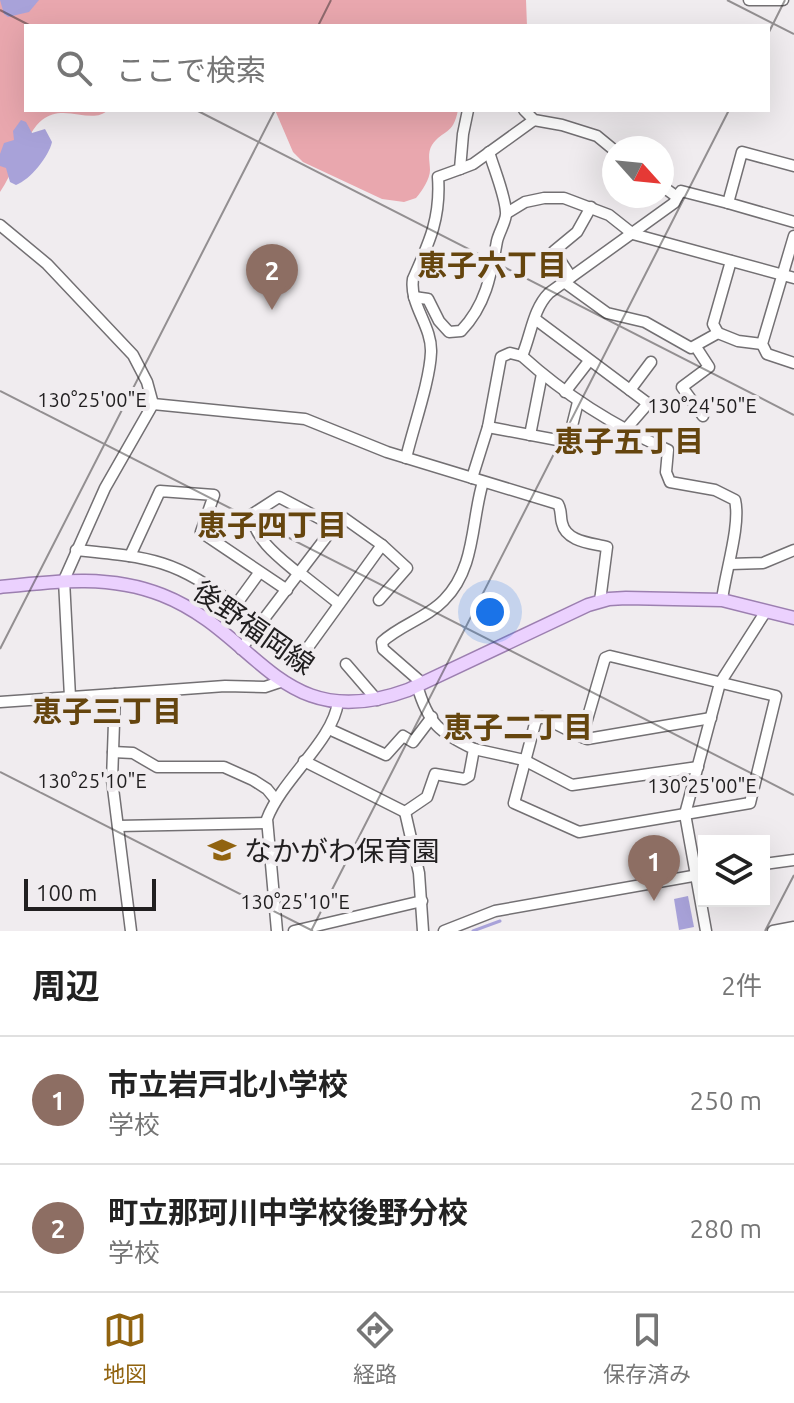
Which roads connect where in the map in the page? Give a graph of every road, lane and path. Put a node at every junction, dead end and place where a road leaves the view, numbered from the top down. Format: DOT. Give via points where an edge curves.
graph roads {
  1 [pos="749,0"];
  2 [pos="783,0"];
  3 [pos="468,112"];
  4 [pos="526,112"];
  5 [pos="534,120"];
  6 [pos="602,142"];
  7 [pos="489,152"];
  8 [pos="794,166"];
  9 [pos="460,169"];
  10 [pos="674,195"];
  11 [pos="677,197"];
  12 [pos="728,203"];
  13 [pos="591,207"];
  14 [pos="507,213"];
  15 [pos="794,222"];
  16 [pos="0,225"];
  17 [pos="633,234"];
  18 [pos="794,236"];
  19 [pos="731,261"];
  20 [pos="788,277"];
  21 [pos="567,279"];
  22 [pos="414,297"];
  23 [pos="535,319"];
  24 [pos="718,333"];
  25 [pos="762,344"];
  26 [pos="696,347"];
  27 [pos="522,356"];
  28 [pos="589,361"];
  29 [pos="651,362"];
  30 [pos="794,363"];
  31 [pos="542,374"];
  32 [pos="630,390"];
  33 [pos="565,392"];
  34 [pos="578,402"];
  35 [pos="153,404"];
  36 [pos="703,416"];
  37 [pos="488,427"];
  38 [pos="625,430"];
  39 [pos="530,435"];
  40 [pos="406,458"];
  41 [pos="477,480"];
  42 [pos="334,526"];
  43 [pos="382,545"];
  44 [pos="76,550"];
  45 [pos="794,550"];
  46 [pos="130,556"];
  47 [pos="730,564"];
  48 [pos="259,573"];
  49 [pos="300,574"];
  50 [pos="64,580"];
  51 [pos="0,587"];
  52 [pos="287,590"];
  53 [pos="379,600"];
  54 [pos="722,600"];
  55 [pos="600,601"];
  56 [pos="338,603"];
  57 [pos="766,611"];
  58 [pos="794,618"];
  59 [pos="309,646"];
  60 [pos="241,649"];
  61 [pos="346,664"];
  62 [pos="280,682"];
  63 [pos="720,683"];
  64 [pos="420,684"];
  65 [pos="115,694"];
  66 [pos="70,697"];
  67 [pos="377,700"];
  68 [pos="0,702"];
  69 [pos="338,702"];
  70 [pos="432,717"];
  71 [pos="711,718"];
  72 [pos="329,729"];
  73 [pos="582,737"];
  74 [pos="474,749"];
  75 [pos="113,752"];
  76 [pos="524,760"];
  77 [pos="304,761"];
  78 [pos="698,767"];
  79 [pos="276,800"];
  80 [pos="405,812"];
  81 [pos="685,814"];
  82 [pos="267,823"];
  83 [pos="118,826"];
  84 [pos="794,860"];
  85 [pos="770,863"];
  86 [pos="698,866"];
  87 [pos="698,874"];
  88 [pos="422,901"];
  89 [pos="703,907"];
  90 [pos="794,927"];
  91 [pos="131,931"];
  92 [pos="277,931"];
  93 [pos="294,931"];
  94 [pos="423,931"];
  95 [pos="444,931"];
  96 [pos="706,931"];
  97 [pos="776,931"];
  1 -- 2 [label="street"];
  3 -- 9 [label="street"];
  4 -- 5 [label="street"];
  5 -- 6 [label="street" via="588,133"];
  5 -- 7 [label="street"];
  7 -- 9 [label="street"];
  7 -- 14 [label="street"];
  8 -- 12 [label="street" via="742,152"];
  9 -- 22 [label="street" via="438,177 437,221 413,279"];
  10 -- 11 [label="street"];
  11 -- 12 [label="street" via="681,191"];
  11 -- 17 [label="street"];
  12 -- 15 [label="street"];
  13 -- 14 [label="street" via="553,197 525,202"];
  13 -- 17 [label="street"];
  13 -- 21 [label="street" via="577,232 554,251"];
  14 -- 22 [label="street" via="485,295 461,331 444,328 428,299"];
  16 -- 35 [label="street" via="47,264 133,355"];
  17 -- 19 [label="street"];
  17 -- 21 [label="street"];
  18 -- 20 [label="street"];
  19 -- 20 [label="street"];
  19 -- 24 [label="street" via="713,324"];
  20 -- 25 [label="street"];
  21 -- 23 [label="street" via="543,299"];
  21 -- 26 [label="street" via="607,313 645,322"];
  22 -- 40 [label="street" via="431,353"];
  23 -- 27 [label="street"];
  23 -- 28 [label="street"];
  24 -- 25 [label="street"];
  24 -- 26 [label="street"];
  25 -- 30 [label="street" via="767,354"];
  26 -- 36 [label="street" via="709,367 682,387"];
  27 -- 31 [label="street"];
  27 -- 37 [label="street" via="501,357"];
  28 -- 32 [label="street"];
  28 -- 33 [label="street"];
  29 -- 32 [label="street"];
  31 -- 33 [label="street"];
  31 -- 39 [label="street"];
  32 -- 38 [label="street" via="646,402"];
  33 -- 34 [label="street"];
  34 -- 38 [label="street"];
  34 -- 39 [label="street" via="568,442"];
  35 -- 40 [label="street" via="305,419"];
  35 -- 44 [label="street"];
  37 -- 39 [label="street"];
  37 -- 41 [label="street"];
  38 -- 47 [label="street" via="668,450 670,482 715,490 735,500 738,515"];
  40 -- 41 [label="street"];
  41 -- 55 [label="street" via="558,504 569,535 607,547"];
  41 -- 64 [label="street" via="469,557 456,584 444,600 381,646"];
  42 -- 43 [label="street" via="344,518"];
  42 -- 49 [label="street"];
  42 -- 49 [label="street" via="279,497 251,515 265,545"];
  43 -- 53 [label="street" via="407,568"];
  43 -- 56 [label="street"];
  44 -- 46 [label="street"];
  44 -- 50 [label="street"];
  45 -- 47 [label="street" via="763,563"];
  46 -- 48 [label="street" via="194,575 235,606"];
  46 -- 48 [label="street" via="160,491 214,495 201,532"];
  47 -- 54 [label="street"];
  48 -- 52 [label="street"];
  49 -- 52 [label="street"];
  49 -- 56 [label="street"];
  50 -- 51 [label="main road, 後野福岡線"];
  50 -- 60 [label="main road, 後野福岡線" via="134,586 162,595 203,617"];
  50 -- 66 [label="street"];
  52 -- 60 [label="street"];
  54 -- 55 [label="main road, 後野福岡線"];
  54 -- 57 [label="main road, 後野福岡線"];
  55 -- 64 [label="main road, 後野福岡線"];
  56 -- 59 [label="street"];
  57 -- 58 [label="main road, 後野福岡線"];
  57 -- 63 [label="street"];
  60 -- 62 [label="main road, 後野福岡線"];
  61 -- 67 [label="street"];
  62 -- 65 [label="street"];
  62 -- 69 [label="main road, 後野福岡線"];
  63 -- 71 [label="street"];
  63 -- 73 [label="street" via="610,656 605,658"];
  63 -- 81 [label="street" via="776,696 750,803"];
  64 -- 67 [label="main road, 後野福岡線"];
  64 -- 70 [label="street"];
  65 -- 66 [label="street"];
  65 -- 75 [label="street"];
  66 -- 68 [label="street"];
  67 -- 69 [label="main road, 後野福岡線"];
  69 -- 72 [label="street"];
  70 -- 72 [label="street" via="413,742 403,736 386,755"];
  70 -- 74 [label="street" via="442,733"];
  71 -- 73 [label="street"];
  71 -- 78 [label="street"];
  72 -- 77 [label="street"];
  73 -- 76 [label="street" via="538,718"];
  74 -- 76 [label="street"];
  74 -- 80 [label="street" via="469,776 435,774 427,797"];
  75 -- 79 [label="street" via="133,753 157,767 224,767 253,780"];
  75 -- 83 [label="street"];
  76 -- 78 [label="street" via="572,785"];
  76 -- 81 [label="street" via="514,803 579,832"];
  77 -- 79 [label="street"];
  77 -- 80 [label="street"];
  78 -- 81 [label="street"];
  79 -- 82 [label="street"];
  80 -- 88 [label="street"];
  81 -- 86 [label="street"];
  82 -- 83 [label="street"];
  82 -- 92 [label="street"];
  83 -- 91 [label="street"];
  84 -- 85 [label="street"];
  87 -- 95 [label="street" via="495,911"];
  88 -- 93 [label="street"];
  88 -- 94 [label="street"];
  89 -- 96 [label="street"];
  90 -- 97 [label="street"];
}
